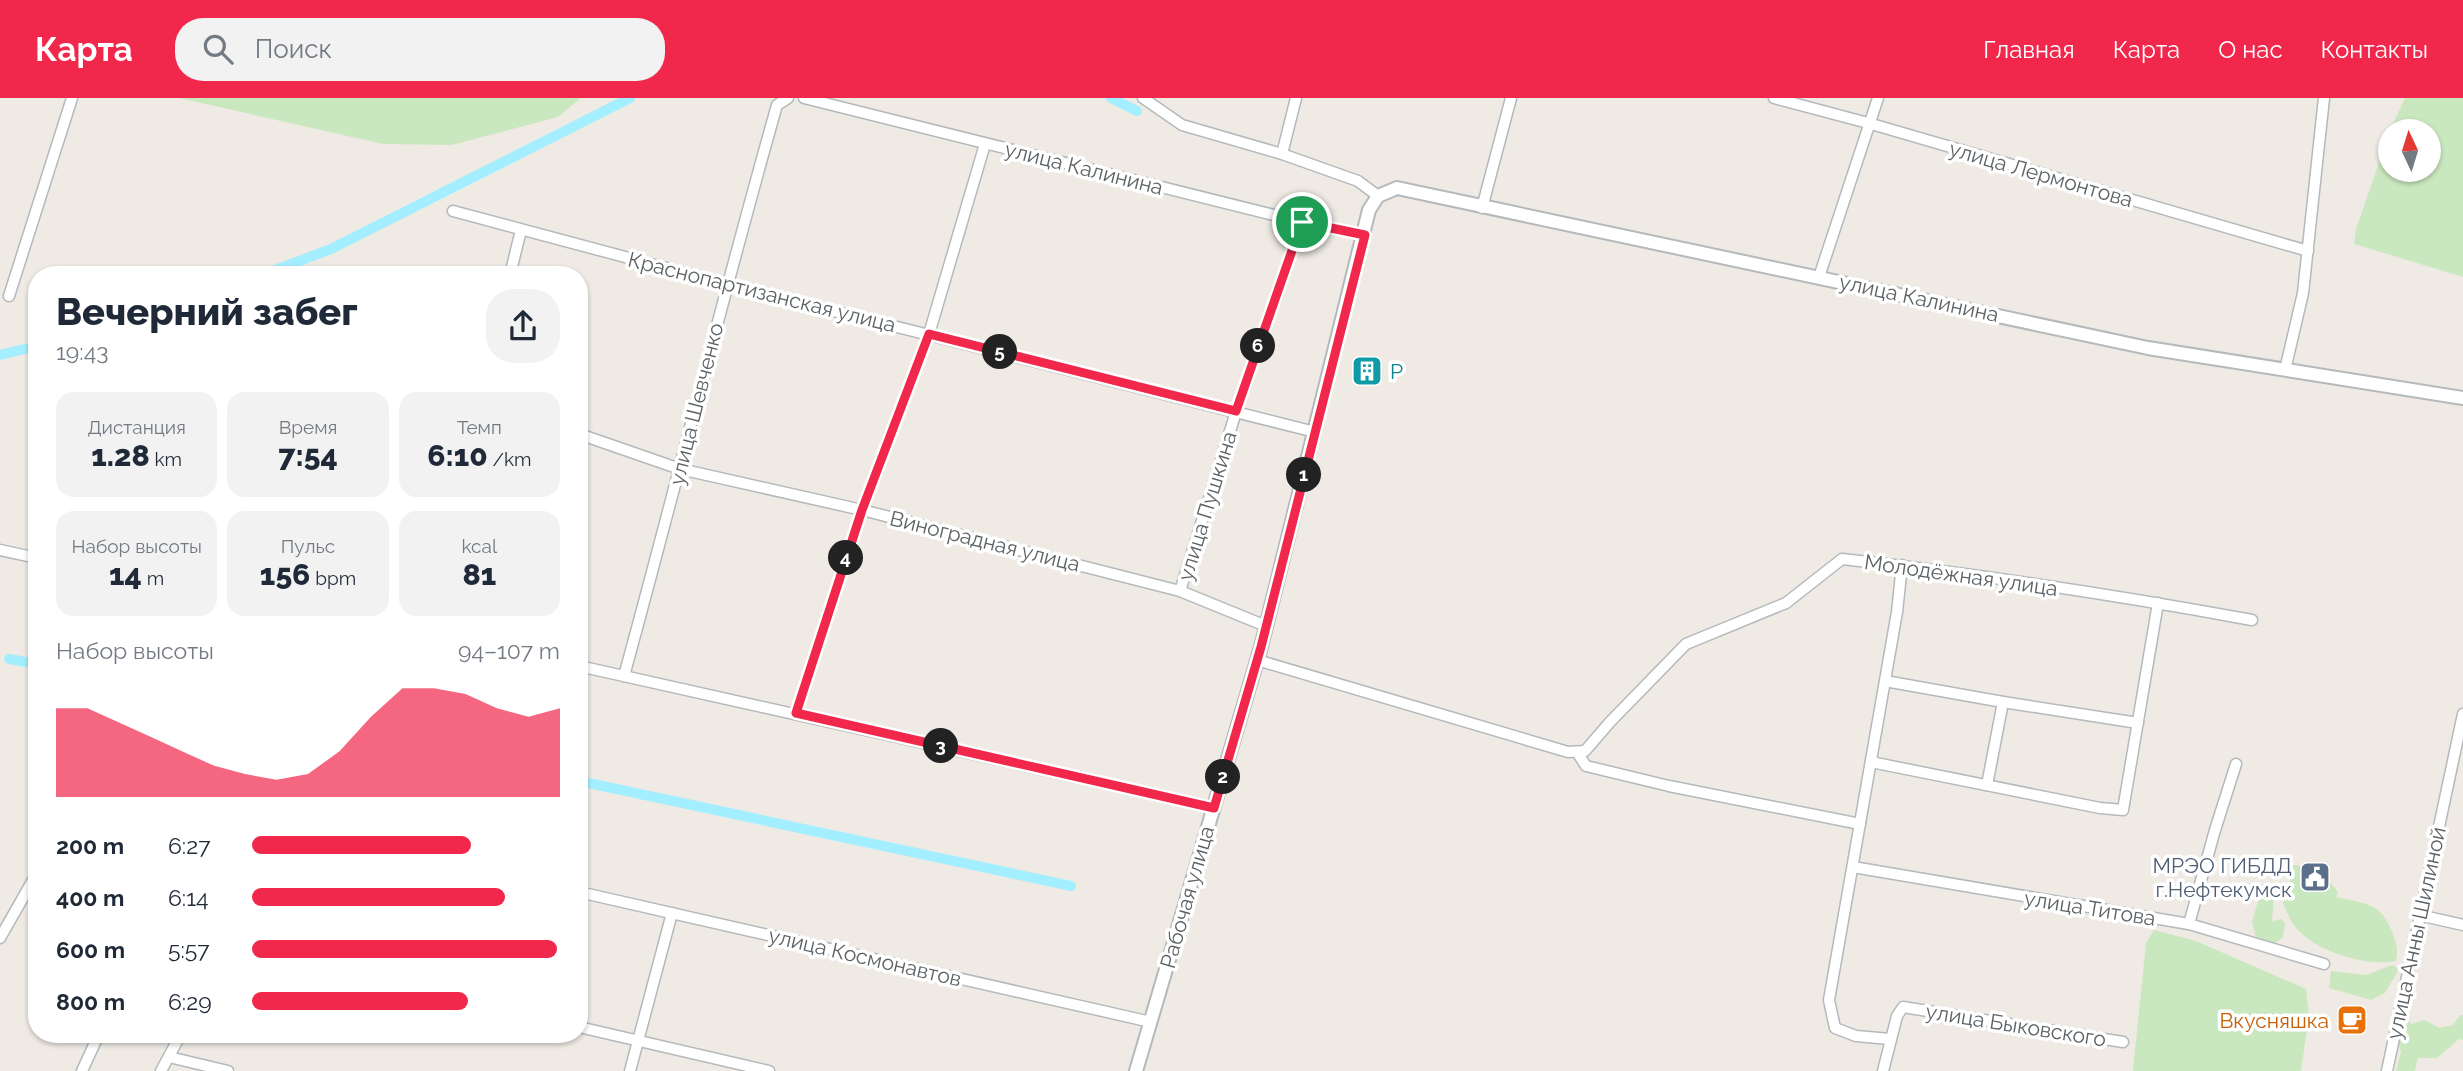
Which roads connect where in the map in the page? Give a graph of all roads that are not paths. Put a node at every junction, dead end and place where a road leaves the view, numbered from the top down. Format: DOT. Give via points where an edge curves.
graph roads {
  1 [pos="72,98"];
  2 [pos="788,98"];
  3 [pos="804,98"];
  4 [pos="1143,98"];
  5 [pos="1296,98"];
  6 [pos="1511,98"];
  7 [pos="1774,98"];
  8 [pos="1878,98"];
  9 [pos="2325,98"];
  10 [pos="1868,123"];
  11 [pos="985,144"];
  12 [pos="1282,154"];
  13 [pos="1378,196"];
  14 [pos="1482,208"];
  15 [pos="453,211"];
  16 [pos="1302,222"];
  17 [pos="521,230"];
  18 [pos="1365,235"];
  19 [pos="2308,251"];
  20 [pos="512,266"];
  21 [pos="1819,276"];
  22 [pos="726,284"];
  23 [pos="9,296"];
  24 [pos="929,334"];
  25 [pos="2285,370"];
  26 [pos="2463,398"];
  27 [pos="1236,411"];
  28 [pos="1315,432"];
  29 [pos="588,438"];
  30 [pos="680,469"];
  31 [pos="862,510"];
  32 [pos="0,550"];
  33 [pos="28,556"];
  34 [pos="1902,565"];
  35 [pos="1180,591"];
  36 [pos="2158,603"];
  37 [pos="2252,620"];
  38 [pos="1266,626"];
  39 [pos="1257,660"];
  40 [pos="588,668"];
  41 [pos="624,676"];
  42 [pos="1885,681"];
  43 [pos="2003,702"];
  44 [pos="796,713"];
  45 [pos="2463,714"];
  46 [pos="2138,723"];
  47 [pos="1573,752"];
  48 [pos="1871,762"];
  49 [pos="2236,764"];
  50 [pos="1987,785"];
  51 [pos="1214,808"];
  52 [pos="1860,824"];
  53 [pos="1853,867"];
  54 [pos="28,889"];
  55 [pos="588,894"];
  56 [pos="672,913"];
  57 [pos="2419,915"];
  58 [pos="2189,924"];
  59 [pos="2463,925"];
  60 [pos="0,938"];
  61 [pos="2324,964"];
  62 [pos="1151,1023"];
  63 [pos="588,1029"];
  64 [pos="1890,1040"];
  65 [pos="638,1041"];
  66 [pos="2123,1042"];
  67 [pos="95,1043"];
  68 [pos="176,1043"];
  69 [pos="169,1057"];
  70 [pos="82,1071"];
  71 [pos="161,1071"];
  72 [pos="228,1071"];
  73 [pos="630,1071"];
  74 [pos="769,1071"];
  75 [pos="1136,1071"];
  76 [pos="1883,1071"];
  77 [pos="2387,1071"];
  1 -- 23 [label="street"];
  2 -- 22 [label="street, улица Шевченко" via="777,105"];
  3 -- 11 [label="street, улица Калинина"];
  4 -- 12 [label="street" via="1182,125"];
  5 -- 12 [label="street"];
  6 -- 14 [label="street"];
  7 -- 10 [label="street, улица Лермонтова"];
  8 -- 10 [label="street"];
  9 -- 19 [label="street"];
  10 -- 19 [label="street, улица Лермонтова"];
  10 -- 21 [label="street"];
  11 -- 16 [label="street, улица Калинина"];
  11 -- 24 [label="street"];
  12 -- 13 [label="street" via="1358,181"];
  13 -- 14 [label="street, улица Калинина" via="1397,188"];
  13 -- 18 [label="street, Рабочая улица" via="1369,210"];
  14 -- 21 [label="street, улица Калинина"];
  15 -- 17 [label="street, Краснопартизанская улица"];
  16 -- 18 [label="street, улица Калинина"];
  16 -- 27 [label="street, улица Пушкина"];
  17 -- 20 [label="street"];
  17 -- 22 [label="street, Краснопартизанская улица"];
  18 -- 28 [label="street, Рабочая улица"];
  19 -- 25 [label="street"];
  21 -- 25 [label="street, улица Калинина" via="2148,348"];
  22 -- 24 [label="street, Краснопартизанская улица"];
  22 -- 30 [label="street, улица Шевченко"];
  24 -- 27 [label="street, Краснопартизанская улица"];
  24 -- 31 [label="street"];
  25 -- 26 [label="street, улица Калинина"];
  27 -- 28 [label="street, Краснопартизанская улица"];
  27 -- 35 [label="street, улица Пушкина"];
  28 -- 38 [label="street, Рабочая улица"];
  29 -- 30 [label="street, Виноградная улица"];
  30 -- 31 [label="street, Виноградная улица"];
  30 -- 41 [label="street, улица Шевченко"];
  31 -- 35 [label="street, Виноградная улица"];
  31 -- 44 [label="street"];
  32 -- 33 [label="street"];
  34 -- 36 [label="street, Молодёжная улица"];
  34 -- 42 [label="street"];
  34 -- 47 [label="street, Молодёжная улица" via="1842,559 1786,603 1686,644 1585,751"];
  35 -- 38 [label="street, Виноградная улица"];
  36 -- 37 [label="street, Молодёжная улица"];
  36 -- 46 [label="street"];
  38 -- 39 [label="street, Рабочая улица"];
  39 -- 47 [label="street"];
  39 -- 51 [label="street, Рабочая улица"];
  40 -- 41 [label="street"];
  41 -- 44 [label="street"];
  42 -- 43 [label="street"];
  42 -- 48 [label="street"];
  43 -- 46 [label="street"];
  43 -- 50 [label="street"];
  44 -- 51 [label="street"];
  45 -- 57 [label="street, улица Анны Шилиной"];
  46 -- 50 [label="street" via="2123,810"];
  47 -- 52 [label="street" via="1586,766"];
  48 -- 50 [label="street"];
  48 -- 52 [label="street"];
  49 -- 58 [label="street"];
  51 -- 62 [label="street, Рабочая улица"];
  52 -- 53 [label="street"];
  53 -- 58 [label="street, улица Титова"];
  53 -- 64 [label="street" via="1829,1000 1835,1028"];
  54 -- 60 [label="street"];
  55 -- 56 [label="street, улица Космонавтов"];
  56 -- 62 [label="street, улица Космонавтов"];
  56 -- 65 [label="street"];
  57 -- 59 [label="street"];
  57 -- 77 [label="street, улица Анны Шилиной"];
  58 -- 61 [label="street, улица Титова"];
  62 -- 75 [label="street, Рабочая улица"];
  63 -- 65 [label="street"];
  64 -- 66 [label="street, улица Быковского" via="1903,1007"];
  64 -- 76 [label="street"];
  65 -- 73 [label="street"];
  65 -- 74 [label="street"];
  67 -- 70 [label="street"];
  68 -- 69 [label="street"];
  69 -- 71 [label="street"];
  69 -- 72 [label="street"];
}
